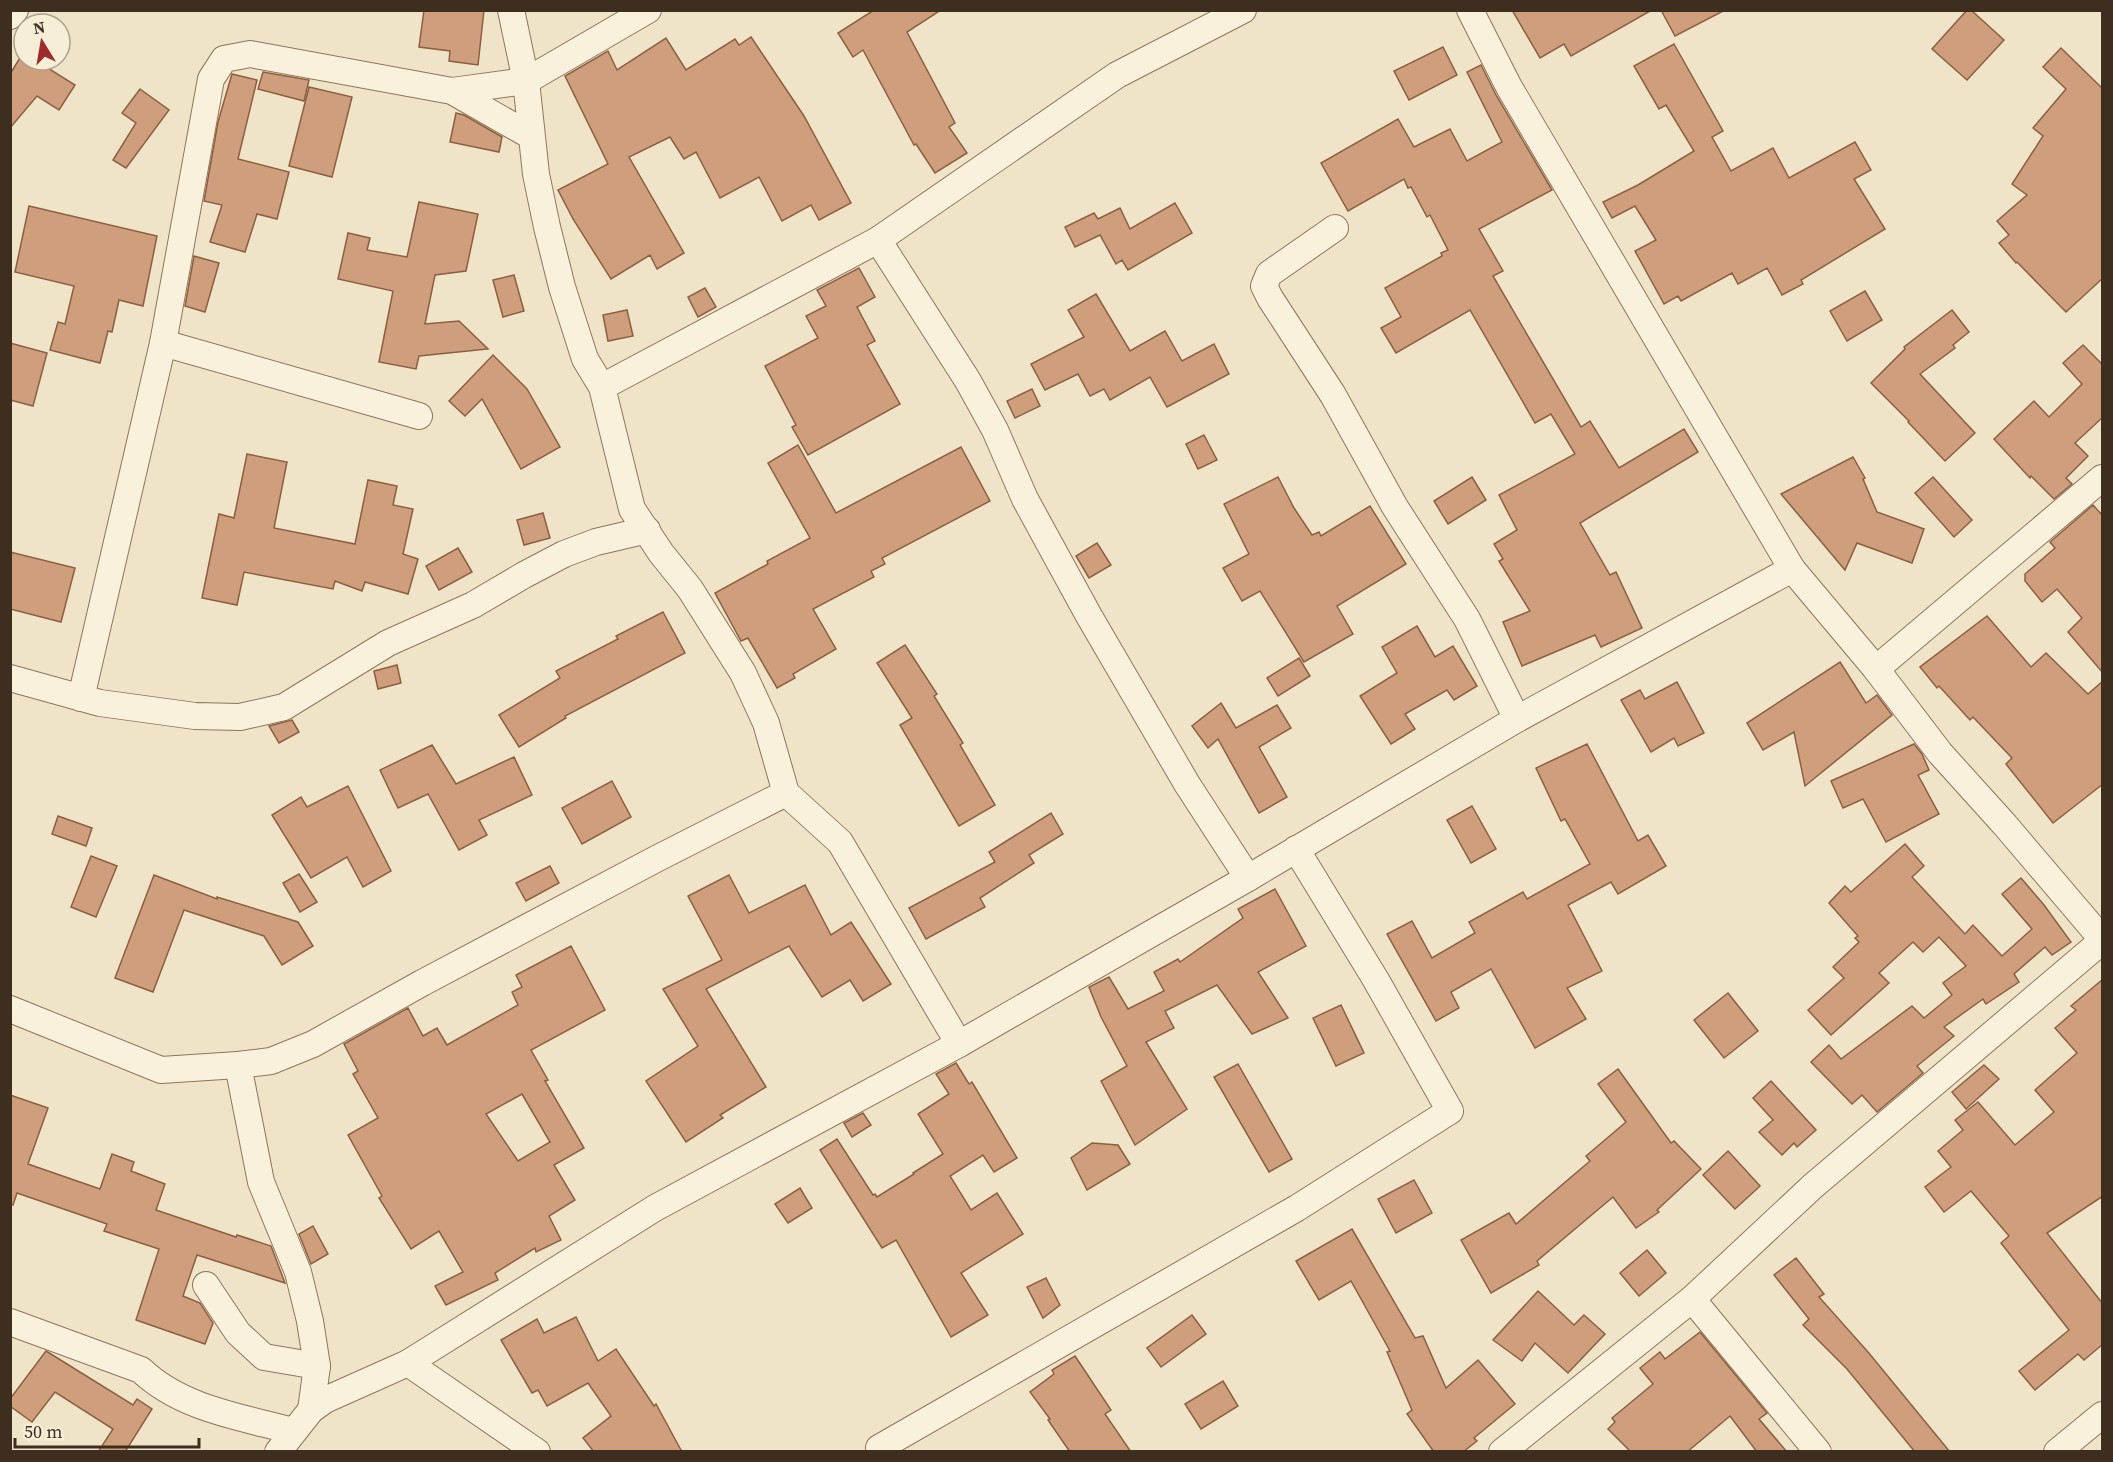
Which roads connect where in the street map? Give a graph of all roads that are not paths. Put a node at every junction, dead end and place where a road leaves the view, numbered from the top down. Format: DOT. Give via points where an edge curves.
graph roads {
  1 [pos="15,10"];
  2 [pos="511,10"];
  3 [pos="648,10"];
  4 [pos="1243,10"];
  5 [pos="1470,10"];
  6 [pos="10,16"];
  7 [pos="526,81"];
  8 [pos="452,91"];
  9 [pos="531,136"];
  10 [pos="1335,228"];
  11 [pos="878,240"];
  12 [pos="163,343"];
  13 [pos="602,387"];
  14 [pos="419,416"];
  15 [pos="2103,478"];
  16 [pos="646,530"];
  17 [pos="1792,569"];
  18 [pos="1876,669"];
  19 [pos="10,678"];
  20 [pos="81,698"];
  21 [pos="1517,719"];
  22 [pos="786,794"];
  23 [pos="1296,849"];
  24 [pos="1248,878"];
  25 [pos="2103,940"];
  26 [pos="10,1009"];
  27 [pos="959,1044"];
  28 [pos="238,1065"];
  29 [pos="206,1285"];
  30 [pos="1692,1299"];
  31 [pos="10,1322"];
  32 [pos="408,1363"];
  33 [pos="317,1366"];
  34 [pos="311,1410"];
  35 [pos="2103,1415"];
  36 [pos="293,1431"];
  37 [pos="879,1449"];
  38 [pos="278,1452"];
  39 [pos="537,1452"];
  40 [pos="1502,1452"];
  41 [pos="1818,1452"];
  42 [pos="2057,1452"];
  1 -- 6 [label="street"];
  2 -- 7 [label="street"];
  3 -- 7 [label="street"];
  4 -- 11 [label="street" via="1117,75"];
  5 -- 17 [label="street" via="1509,87"];
  7 -- 8 [label="street"];
  7 -- 9 [label="street"];
  8 -- 9 [label="street"];
  8 -- 12 [label="street" via="250,54 224,59 211,79"];
  9 -- 13 [label="street" via="562,287 585,359"];
  10 -- 21 [label="street" via="1269,274 1264,286 1333,395 1395,507 1467,619"];
  11 -- 13 [label="street"];
  11 -- 24 [label="street" via="968,381 1025,499 1089,616 1187,784"];
  12 -- 14 [label="street"];
  12 -- 20 [label="street"];
  13 -- 16 [label="street" via="632,509"];
  15 -- 18 [label="street"];
  16 -- 20 [label="street" via="564,554 473,605 388,643 284,707 240,717 195,716"];
  16 -- 22 [label="street" via="690,589 743,673 766,723"];
  17 -- 18 [label="street"];
  17 -- 21 [label="street"];
  18 -- 25 [label="street" via="1940,753"];
  19 -- 20 [label="street"];
  21 -- 23 [label="street"];
  22 -- 27 [label="street" via="840,842"];
  22 -- 28 [label="street" via="658,858 313,1044 271,1061"];
  23 -- 24 [label="street"];
  23 -- 37 [label="street" via="1377,980 1450,1111 1297,1208"];
  24 -- 27 [label="street"];
  25 -- 30 [label="street" via="1813,1186"];
  26 -- 28 [label="street" via="161,1070"];
  27 -- 32 [label="street" via="655,1208"];
  28 -- 33 [label="street" via="261,1182 297,1272"];
  29 -- 33 [label="street" via="238,1333 264,1357"];
  30 -- 40 [label="street"];
  30 -- 41 [label="street"];
  31 -- 36 [label="street" via="141,1370 171,1394 195,1404"];
  32 -- 34 [label="street"];
  32 -- 39 [label="street"];
  33 -- 34 [label="street"];
  34 -- 36 [label="street"];
  35 -- 42 [label="street"];
  36 -- 38 [label="street"];
}
